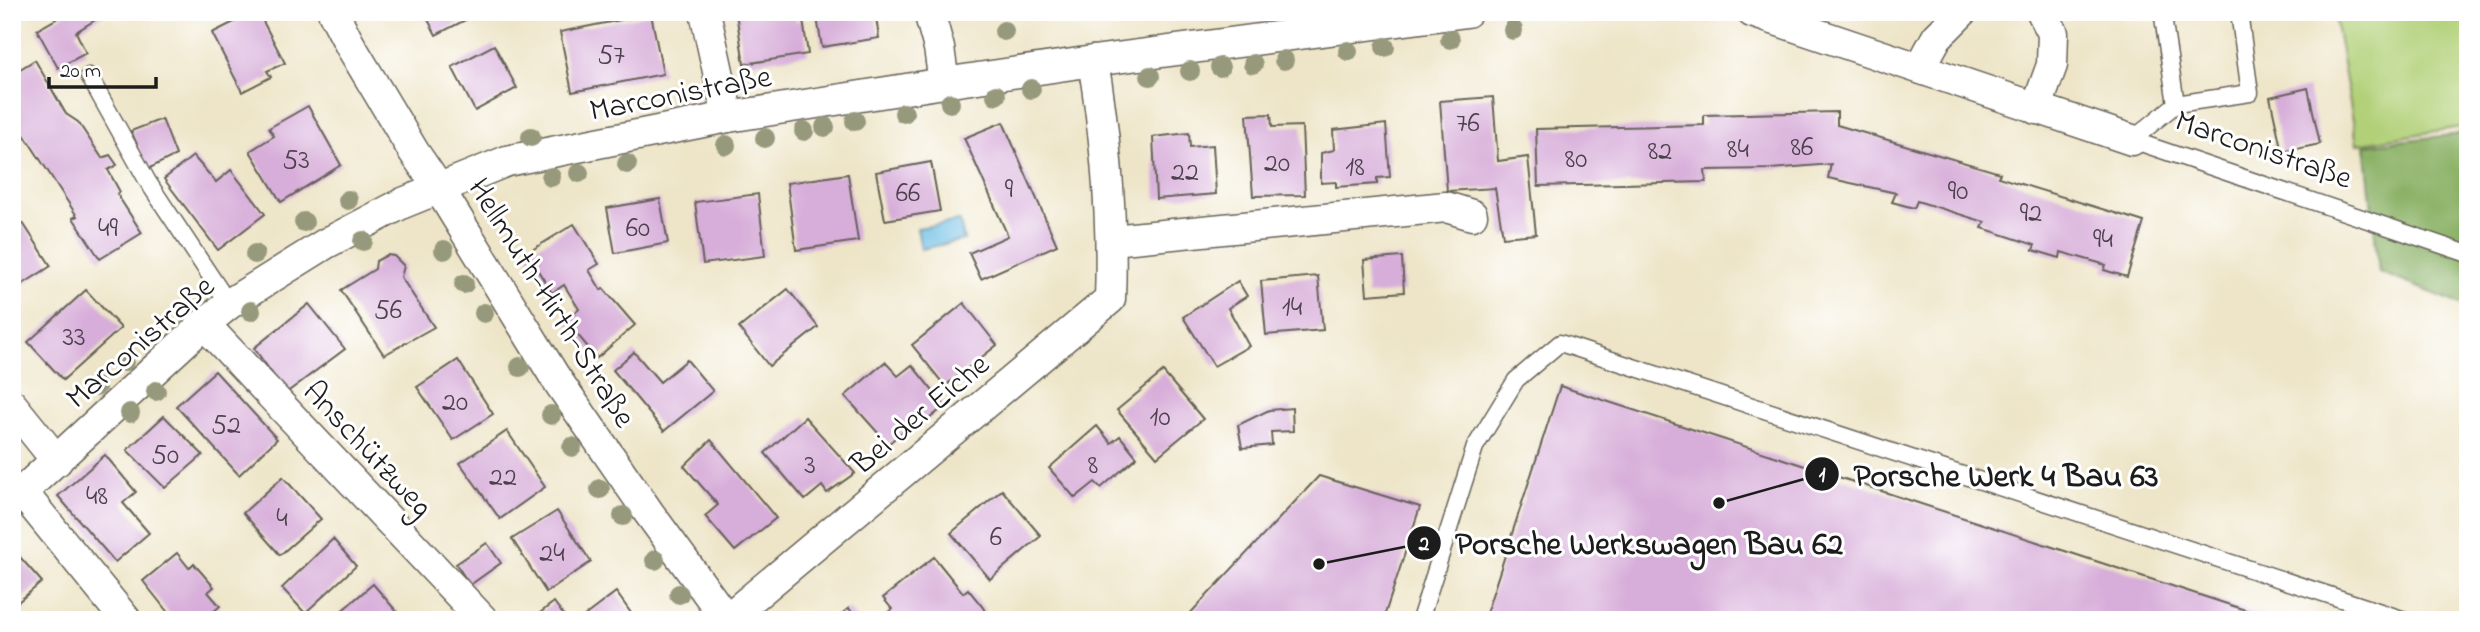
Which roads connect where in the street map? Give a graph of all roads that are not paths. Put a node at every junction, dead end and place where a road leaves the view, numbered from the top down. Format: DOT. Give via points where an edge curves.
graph roads {
  1 [pos="333,12"];
  2 [pos="705,12"];
  3 [pos="929,12"];
  4 [pos="1467,12"];
  5 [pos="1752,12"];
  6 [pos="1962,12"];
  7 [pos="2042,12"];
  8 [pos="2179,12"];
  9 [pos="2239,12"];
  10 [pos="1093,61"];
  11 [pos="1920,68"];
  12 [pos="89,76"];
  13 [pos="944,83"];
  14 [pos="2176,104"];
  15 [pos="2036,109"];
  16 [pos="728,117"];
  17 [pos="2132,139"];
  18 [pos="439,187"];
  19 [pos="1472,215"];
  20 [pos="1112,240"];
  21 [pos="2468,254"];
  22 [pos="229,304"];
  23 [pos="204,324"];
  24 [pos="12,405"];
  25 [pos="57,461"];
  26 [pos="17,496"];
  27 [pos="727,619"];
  28 [pos="126,620"];
  29 [pos="482,620"];
  30 [pos="1420,620"];
  31 [pos="2405,620"];
  1 -- 18 [label="street, Hellmuth-Hirth-Straße"];
  2 -- 16 [label="street"];
  3 -- 13 [label="street"];
  4 -- 10 [label="street, Marconistraße"];
  5 -- 11 [label="street, Marconistraße"];
  6 -- 11 [label="street" via="1937,37"];
  7 -- 15 [label="street" via="2053,33 2052,65"];
  8 -- 14 [label="lane" via="2163,17"];
  9 -- 14 [label="lane" via="2249,93"];
  10 -- 13 [label="street, Marconistraße"];
  10 -- 20 [label="street, Bei der Eiche"];
  11 -- 15 [label="street, Marconistraße"];
  12 -- 22 [label="lane" via="148,182"];
  13 -- 16 [label="street, Marconistraße"];
  14 -- 17 [label="lane"];
  15 -- 17 [label="street, Marconistraße"];
  16 -- 18 [label="street, Marconistraße" via="507,161"];
  17 -- 21 [label="lane, Marconistraße"];
  18 -- 22 [label="street, Marconistraße" via="325,244"];
  18 -- 27 [label="street, Hellmuth-Hirth-Straße" via="555,377"];
  19 -- 20 [label="street" via="1446,207"];
  20 -- 27 [label="street, Bei der Eiche" via="1110,299"];
  22 -- 23 [label="street, Marconistraße"];
  23 -- 25 [label="street, Marconistraße"];
  23 -- 29 [label="street, Anschützweg"];
  24 -- 25 [label="street"];
  25 -- 26 [label="street, Marconistraße"];
  26 -- 28 [label="street"];
  30 -- 31 [label="lane" via="1475,447 1516,380 1560,343"];
}
